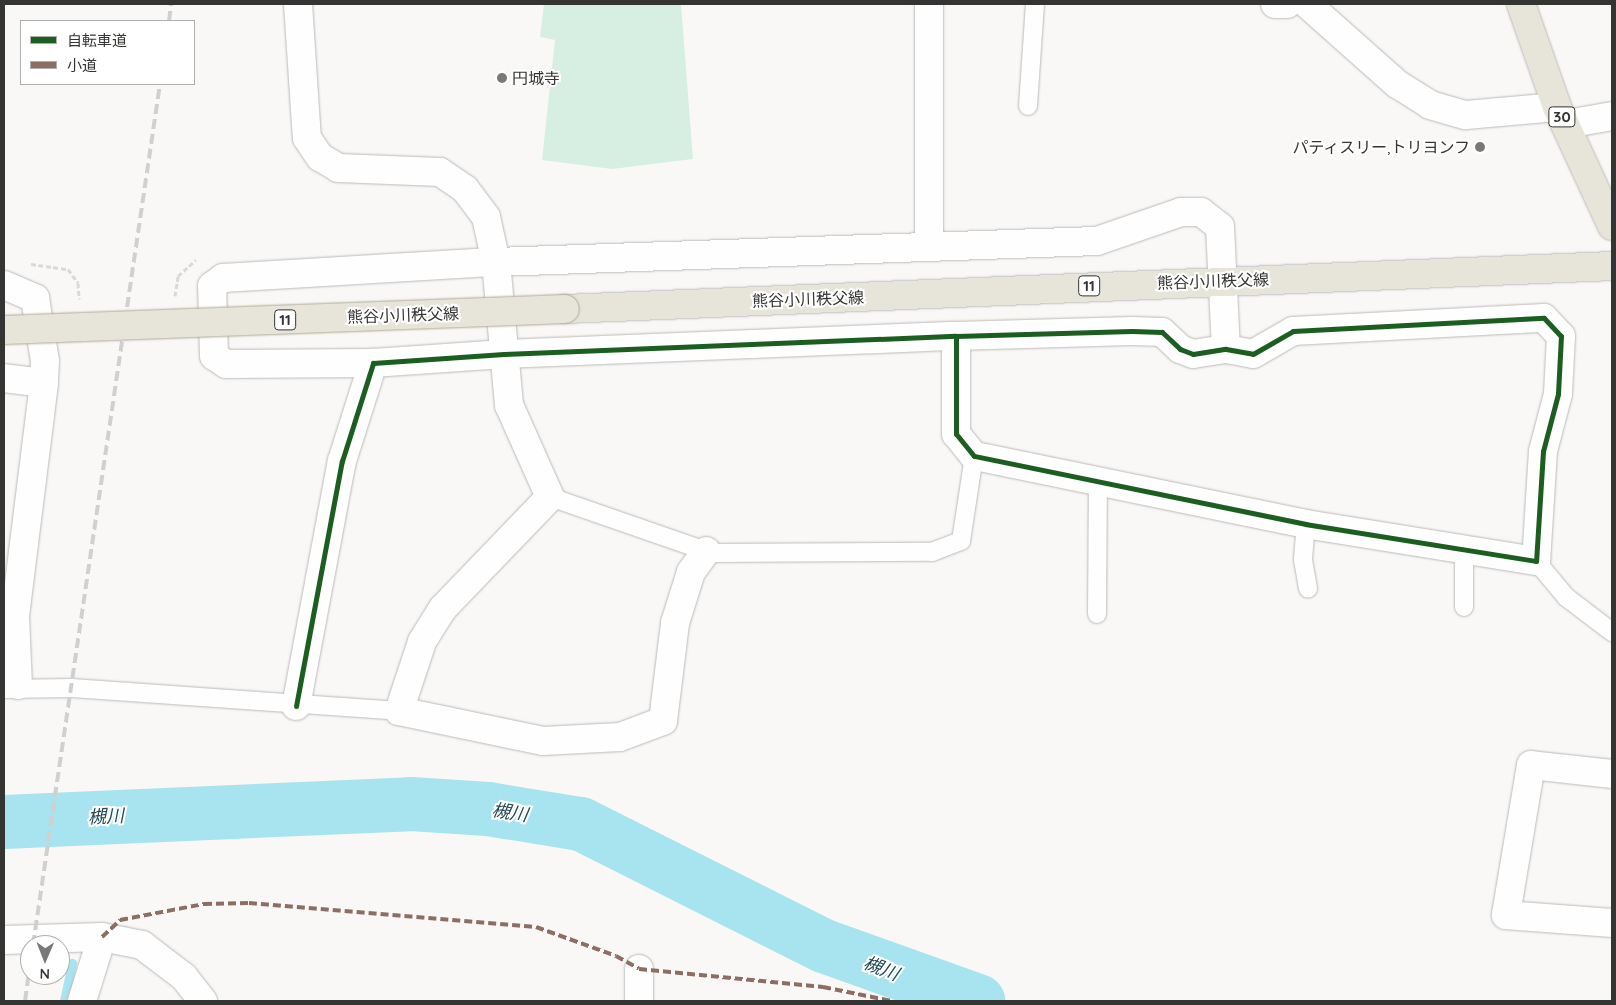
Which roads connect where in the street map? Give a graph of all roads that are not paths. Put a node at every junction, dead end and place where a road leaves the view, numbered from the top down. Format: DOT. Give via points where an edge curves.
graph roads {
  1 [pos="298,4"];
  2 [pos="929,4"];
  3 [pos="1035,4"];
  4 [pos="1275,4"];
  5 [pos="1287,4"];
  6 [pos="1307,4"];
  7 [pos="1521,4"];
  8 [pos="1028,106"];
  9 [pos="1562,116"];
  10 [pos="1612,116"];
  11 [pos="1612,226"];
  12 [pos="929,247"];
  13 [pos="496,262"];
  14 [pos="1612,266"];
  15 [pos="1225,280"];
  16 [pos="4,285"];
  17 [pos="4,330"];
  18 [pos="956,336"];
  19 [pos="1226,349"];
  20 [pos="504,354"];
  21 [pos="373,362"];
  22 [pos="4,378"];
  23 [pos="44,384"];
  24 [pos="974,456"];
  25 [pos="1098,480"];
  26 [pos="550,497"];
  27 [pos="1306,524"];
  28 [pos="706,551"];
  29 [pos="1464,553"];
  30 [pos="1536,561"];
  31 [pos="1308,589"];
  32 [pos="1464,608"];
  33 [pos="1097,614"];
  34 [pos="1612,632"];
  35 [pos="11,687"];
  36 [pos="296,706"];
  37 [pos="399,712"];
  38 [pos="1612,774"];
  39 [pos="1612,922"];
  40 [pos="102,937"];
  41 [pos="4,940"];
  42 [pos="639,969"];
  43 [pos="82,1001"];
  44 [pos="203,1001"];
  45 [pos="638,1001"];
  1 -- 13 [label="street" via="308,138 320,157 338,168 440,172 465,189 486,217"];
  2 -- 12 [label="street"];
  3 -- 8 [label="lane"];
  4 -- 5 [label="street"];
  6 -- 9 [label="street" via="1397,84 1430,105 1466,115"];
  7 -- 9 [label="main road, 30"];
  9 -- 10 [label="street"];
  9 -- 11 [label="main road, 30"];
  12 -- 13 [label="street"];
  12 -- 15 [label="street" via="1097,241 1181,212 1201,212 1220,226"];
  13 -- 20 [label="street"];
  13 -- 21 [label="street" via="223,278 212,286 214,356 226,364"];
  14 -- 15 [label="main road, 熊谷小川秩父線 / 11"];
  15 -- 17 [label="main road, 熊谷小川秩父線 / 11, bridge"];
  15 -- 19 [label="street"];
  16 -- 23 [label="street" via="35,298"];
  18 -- 19 [label="street" via="1162,332 1180,349 1193,354"];
  18 -- 20 [label="street"];
  18 -- 24 [label="street" via="956,434"];
  19 -- 30 [label="street" via="1253,354 1293,331 1544,318 1561,336 1558,394 1541,468"];
  20 -- 21 [label="street"];
  20 -- 26 [label="street" via="509,405"];
  21 -- 36 [label="street" via="342,461"];
  22 -- 23 [label="street" via="24,377"];
  23 -- 35 [label="street" via="15,616"];
  24 -- 25 [label="street"];
  24 -- 28 [label="lane" via="961,541 932,552"];
  25 -- 27 [label="street"];
  25 -- 33 [label="lane"];
  26 -- 28 [label="lane"];
  26 -- 37 [label="street" via="443,608 422,642"];
  27 -- 29 [label="street"];
  27 -- 31 [label="lane" via="1303,560"];
  28 -- 37 [label="street" via="690,572 675,623 663,721 620,737 544,741"];
  29 -- 30 [label="street"];
  29 -- 32 [label="lane"];
  30 -- 34 [label="lane" via="1566,597"];
  35 -- 36 [label="lane"];
  36 -- 37 [label="lane"];
  38 -- 39 [label="street" via="1531,765 1506,915"];
  40 -- 41 [label="street"];
  40 -- 43 [label="street"];
  40 -- 44 [label="street" via="142,945 184,977"];
  42 -- 45 [label="street"];
}
